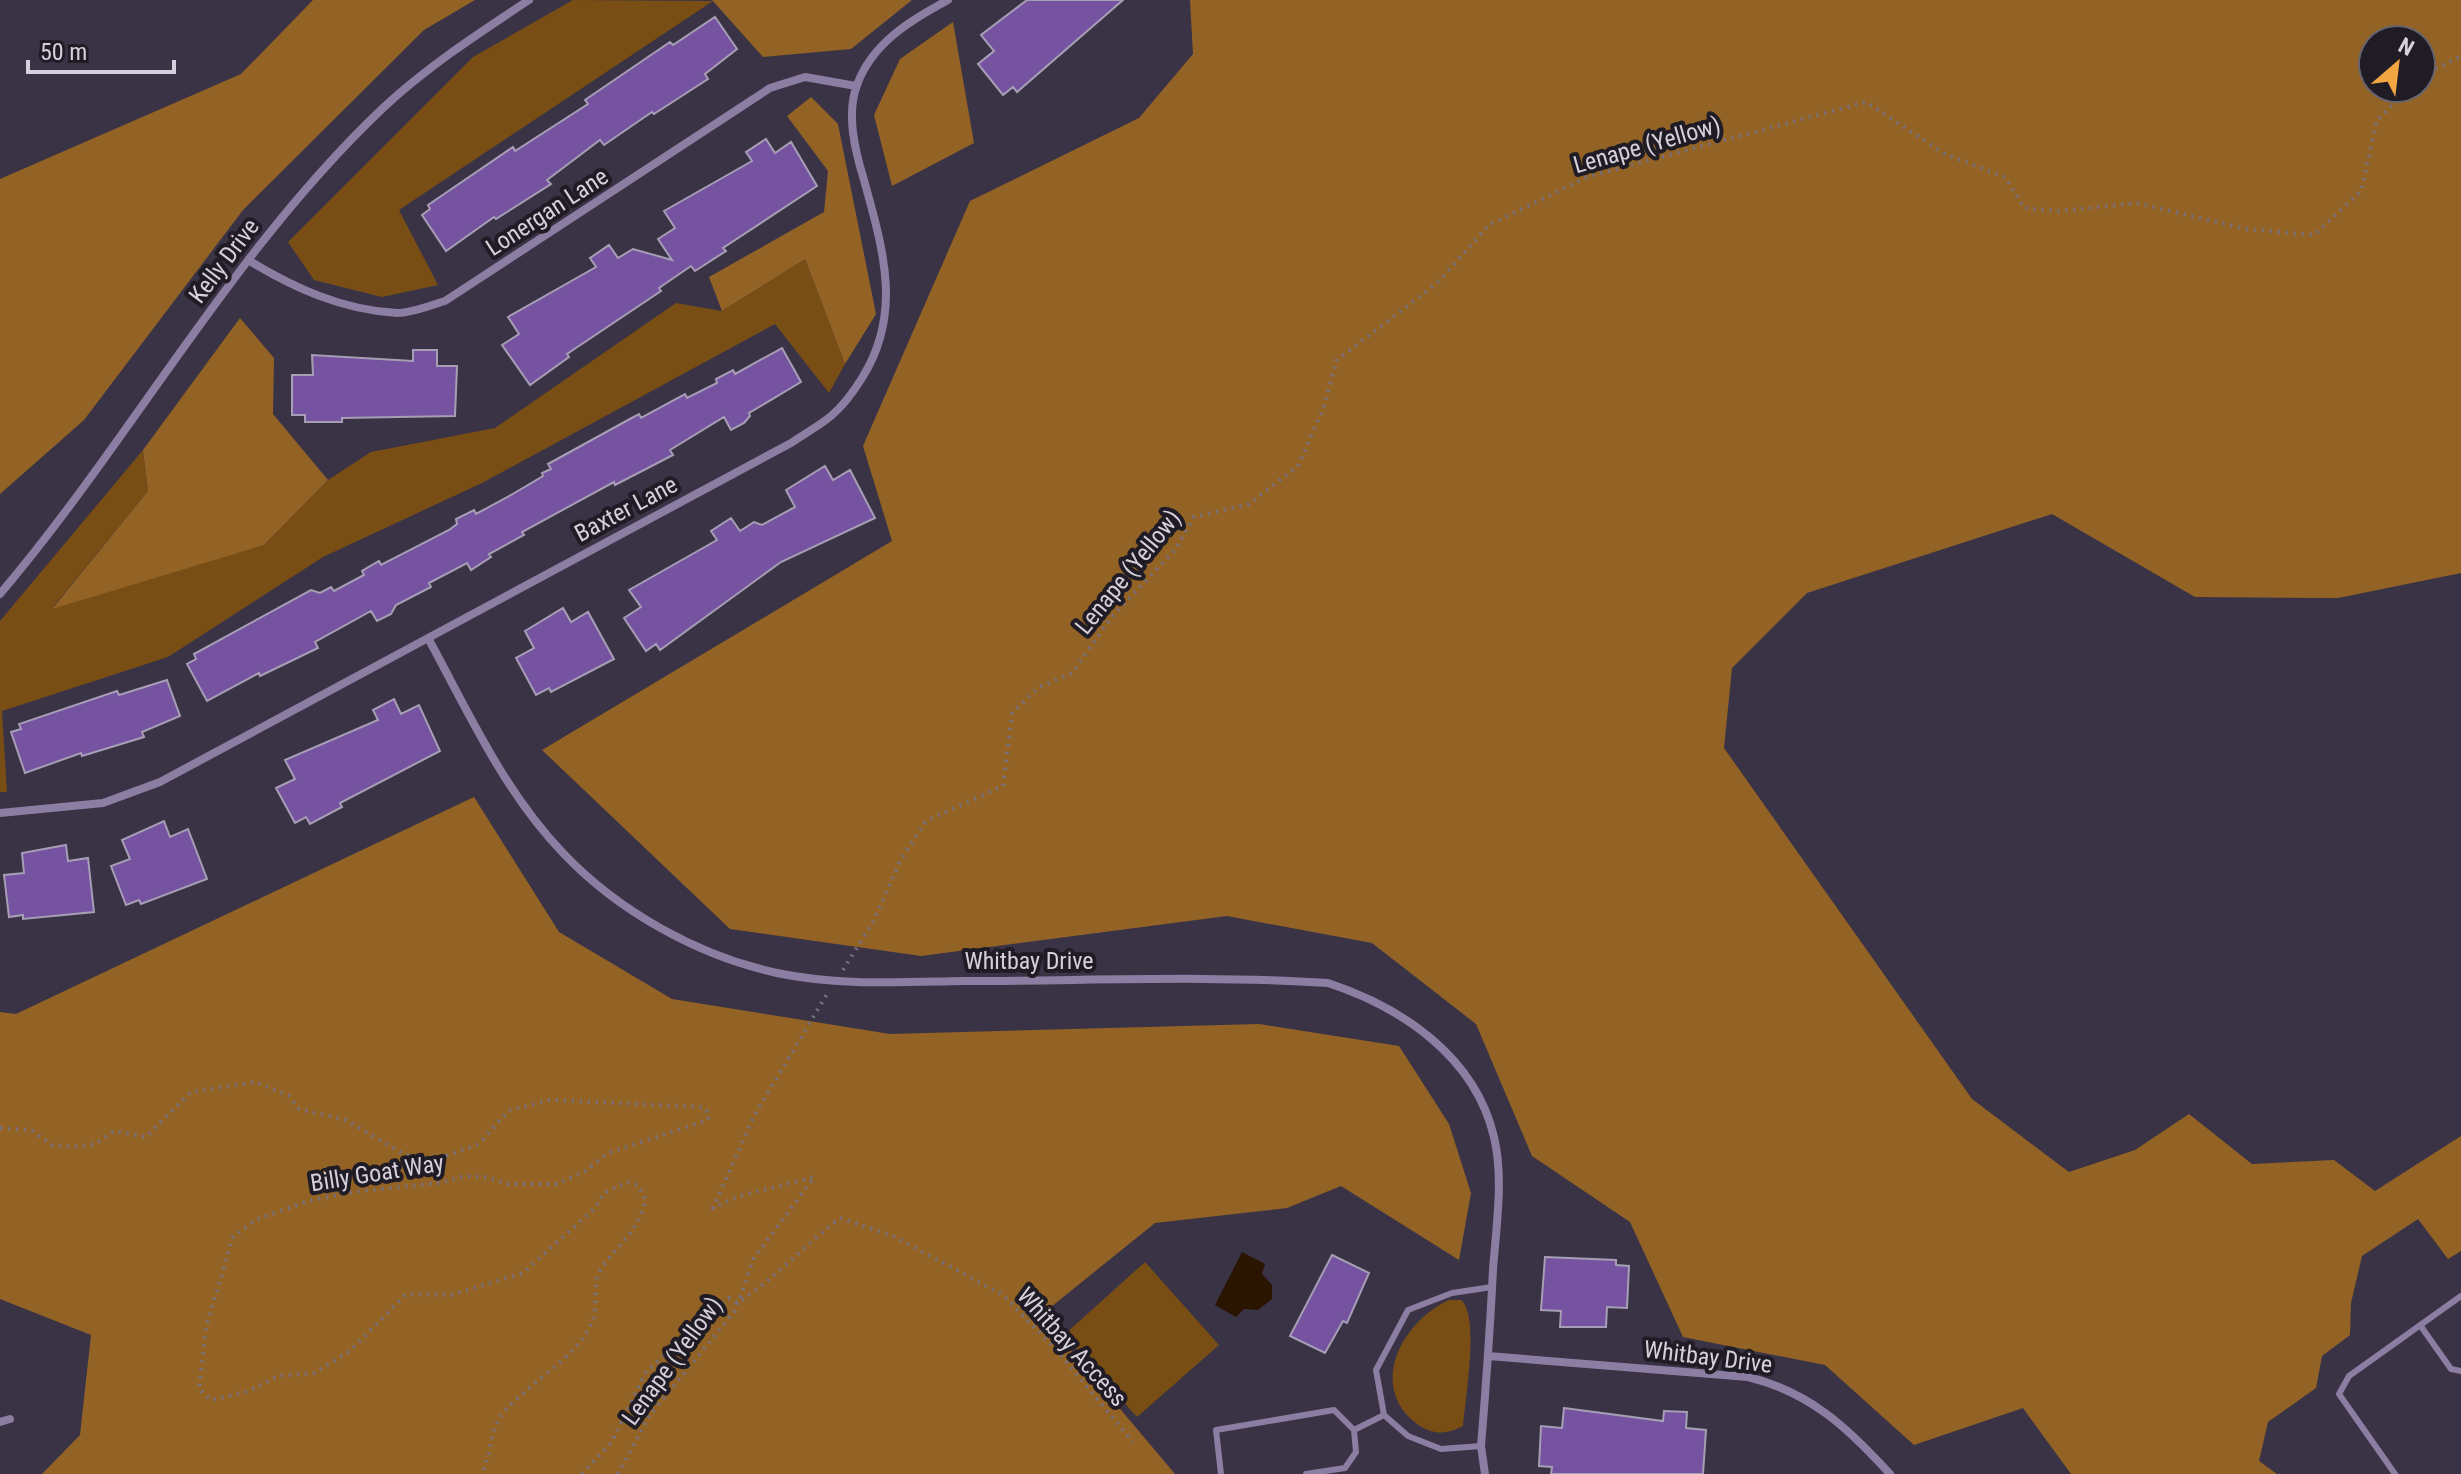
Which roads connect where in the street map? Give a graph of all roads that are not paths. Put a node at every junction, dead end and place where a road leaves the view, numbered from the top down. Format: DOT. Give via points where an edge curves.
graph roads {
  1 [pos="529,0"];
  2 [pos="948,0"];
  3 [pos="856,86"];
  4 [pos="248,260"];
  5 [pos="0,594"];
  6 [pos="428,638"];
  7 [pos="0,813"];
  8 [pos="1492,1287"];
  9 [pos="2461,1296"];
  10 [pos="2420,1325"];
  11 [pos="1488,1356"];
  12 [pos="2461,1371"];
  13 [pos="1384,1415"];
  14 [pos="10,1419"];
  15 [pos="0,1422"];
  16 [pos="1354,1430"];
  17 [pos="1481,1446"];
  18 [pos="1221,1474"];
  19 [pos="1306,1474"];
  20 [pos="1485,1474"];
  21 [pos="1890,1474"];
  22 [pos="2395,1474"];
  1 -- 4 [label="street, Kelly Drive" via="458,47 384,107 315,178"];
  2 -- 3 [label="street, Baxter Lane" via="894,33 874,54"];
  3 -- 4 [label="street, Lonergan Lane" via="805,77 770,88 445,301 400,313 345,304 297,290"];
  3 -- 6 [label="street, Baxter Lane" via="852,125 857,158 880,239 888,295 874,360 858,384 833,414 791,443"];
  4 -- 5 [label="street, Kelly Drive"];
  6 -- 7 [label="street, Baxter Lane" via="131,794 103,803"];
  6 -- 8 [label="street, Whitbay Drive" via="514,793 563,853 596,884 663,929 738,962 777,974 836,980 1328,983 1397,1011 1456,1063 1478,1097 1493,1136 1497,1166"];
  8 -- 11 [label="street, Whitbay Drive"];
  8 -- 13 [label="lane" via="1452,1293 1408,1310 1376,1370"];
  9 -- 10 [label="lane"];
  10 -- 12 [label="lane" via="2451,1369"];
  10 -- 22 [label="lane" via="2349,1376 2339,1394"];
  11 -- 17 [label="street, Whitbay Drive"];
  11 -- 21 [label="street, Whitbay Drive" via="1771,1383 1842,1423"];
  13 -- 16 [label="lane"];
  13 -- 17 [label="lane" via="1408,1436 1441,1449"];
  14 -- 15 [label="street"];
  16 -- 18 [label="lane" via="1334,1410 1216,1430"];
  16 -- 19 [label="lane" via="1356,1452 1345,1468"];
  17 -- 20 [label="street, Whitbay Drive"];
}
